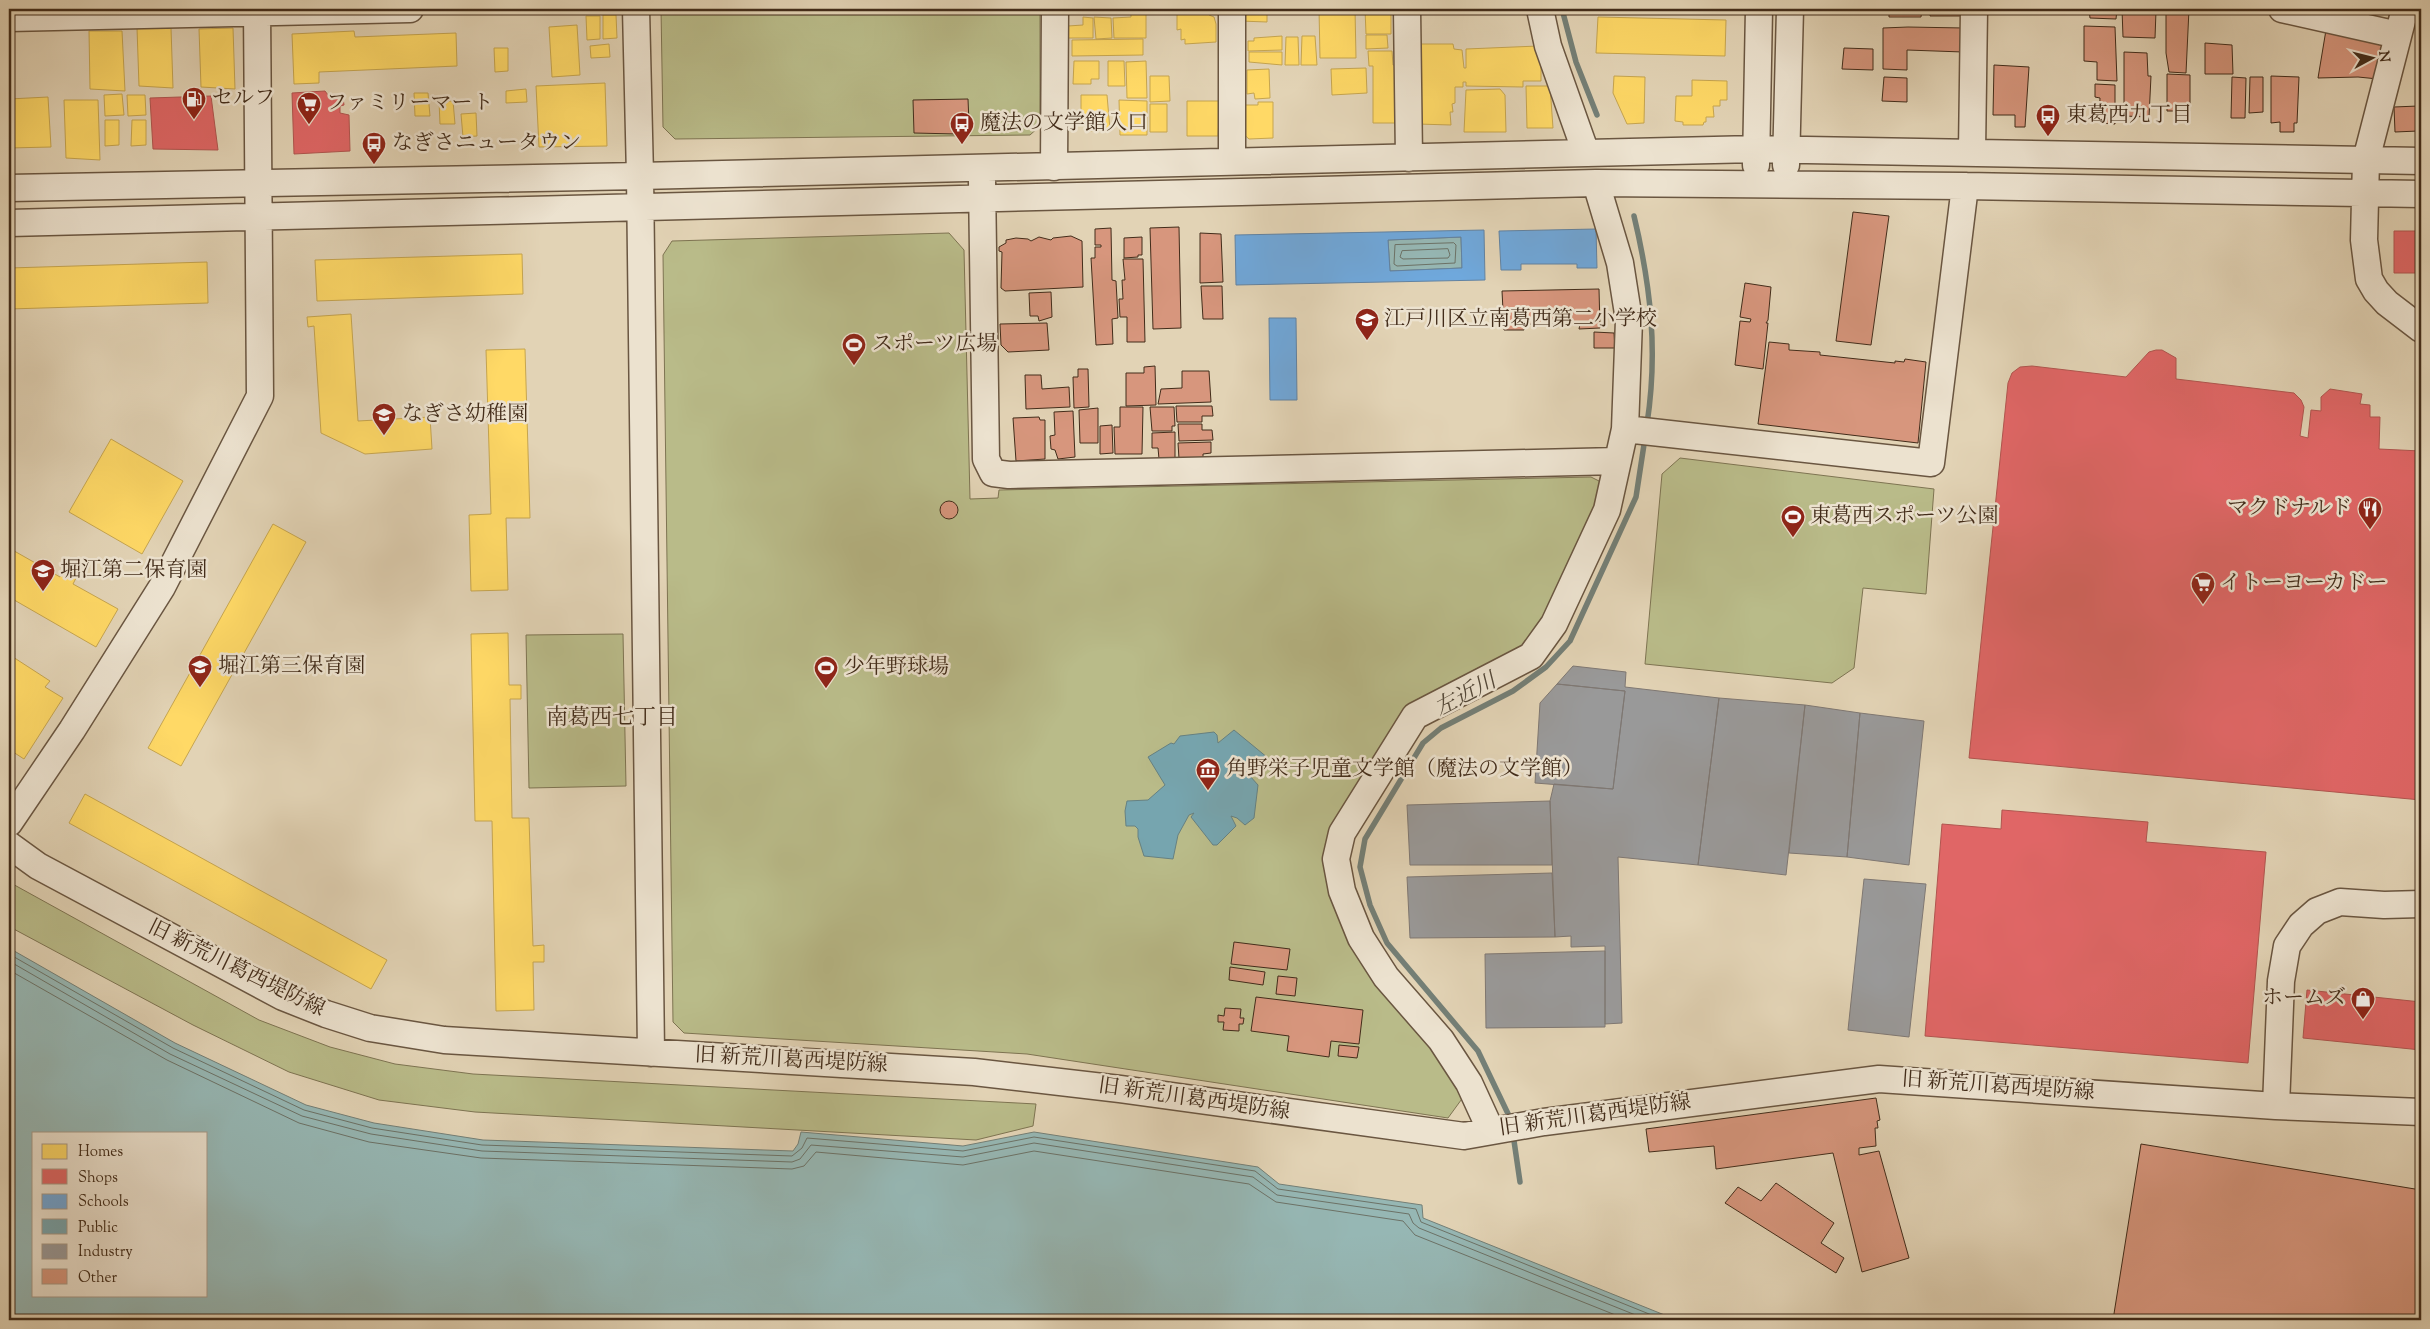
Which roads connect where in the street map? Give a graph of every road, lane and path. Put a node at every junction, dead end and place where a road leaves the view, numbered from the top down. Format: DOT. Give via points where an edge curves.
graph roads {
  1 [pos="410,9"];
  2 [pos="636,9"];
  3 [pos="1055,9"];
  4 [pos="1232,9"];
  5 [pos="1407,9"];
  6 [pos="1540,9"];
  7 [pos="1759,9"];
  8 [pos="1790,9"];
  9 [pos="1974,9"];
  10 [pos="2282,9"];
  11 [pos="2405,9"];
  12 [pos="257,10"];
  13 [pos="9,18"];
  14 [pos="2398,34"];
  15 [pos="1756,149"];
  16 [pos="1787,149"];
  17 [pos="1972,152"];
  18 [pos="1586,153"];
  19 [pos="1409,158"];
  20 [pos="2366,160"];
  21 [pos="1232,161"];
  22 [pos="2421,161"];
  23 [pos="1054,167"];
  24 [pos="982,168"];
  25 [pos="640,176"];
  26 [pos="1596,183"];
  27 [pos="258,184"];
  28 [pos="1756,184"];
  29 [pos="1786,184"];
  30 [pos="1965,186"];
  31 [pos="9,188"];
  32 [pos="2365,193"];
  33 [pos="2421,194"];
  34 [pos="982,199"];
  35 [pos="640,208"];
  36 [pos="258,216"];
  37 [pos="9,223"];
  38 [pos="2421,329"];
  39 [pos="1625,429"];
  40 [pos="1618,461"];
  41 [pos="9,822"];
  42 [pos="9,845"];
  43 [pos="2421,904"];
  44 [pos="651,1053"];
  45 [pos="2276,1106"];
  46 [pos="2421,1112"];
  47 [pos="1491,1131"];
  1 -- 12 [label="street"];
  2 -- 25 [label="street"];
  3 -- 23 [label="street"];
  4 -- 21 [label="street"];
  5 -- 19 [label="street"];
  6 -- 18 [label="street" via="1548,46"];
  7 -- 15 [label="street"];
  8 -- 16 [label="street"];
  9 -- 17 [label="street"];
  10 -- 14 [label="street"];
  11 -- 14 [label="street"];
  12 -- 13 [label="street"];
  12 -- 27 [label="street"];
  14 -- 20 [label="street"];
  15 -- 16 [label="street"];
  15 -- 18 [label="street"];
  15 -- 28 [label="street"];
  16 -- 17 [label="street"];
  16 -- 29 [label="street"];
  17 -- 20 [label="street"];
  18 -- 19 [label="street"];
  19 -- 21 [label="street"];
  20 -- 22 [label="street"];
  20 -- 32 [label="street"];
  21 -- 23 [label="street"];
  23 -- 24 [label="street"];
  24 -- 25 [label="street"];
  24 -- 34 [label="street"];
  25 -- 27 [label="street"];
  25 -- 35 [label="street"];
  26 -- 28 [label="street"];
  26 -- 34 [label="street"];
  26 -- 39 [label="street" via="1620,263 1629,320"];
  27 -- 31 [label="street"];
  27 -- 36 [label="street"];
  28 -- 29 [label="street"];
  29 -- 30 [label="street"];
  30 -- 32 [label="street"];
  30 -- 39 [label="street" via="1931,463"];
  32 -- 33 [label="street"];
  32 -- 38 [label="street" via="2364,240 2369,278 2387,304"];
  34 -- 35 [label="street"];
  34 -- 40 [label="street" via="986,459 993,473"];
  35 -- 36 [label="street"];
  35 -- 44 [label="street"];
  36 -- 37 [label="street"];
  36 -- 41 [label="street" via="260,396 162,587 72,730"];
  39 -- 40 [label="street"];
  40 -- 47 [label="street" via="1606,510 1554,624 1531,656 1415,716 1342,833 1336,858 1342,891 1360,938 1386,977 1441,1040 1469,1083"];
  42 -- 44 [label="street, 旧 新荒川葛西堤防線" via="38,866 125,913 283,997 326,1014 370,1028 444,1040"];
  43 -- 45 [label="street" via="2340,902 2317,911 2301,925 2286,946 2281,981"];
  44 -- 47 [label="street, 旧 新荒川葛西堤防線" via="974,1072 1450,1135"];
  45 -- 46 [label="street, 旧 新荒川葛西堤防線"];
  45 -- 47 [label="street, 旧 新荒川葛西堤防線" via="1879,1079"];
}
